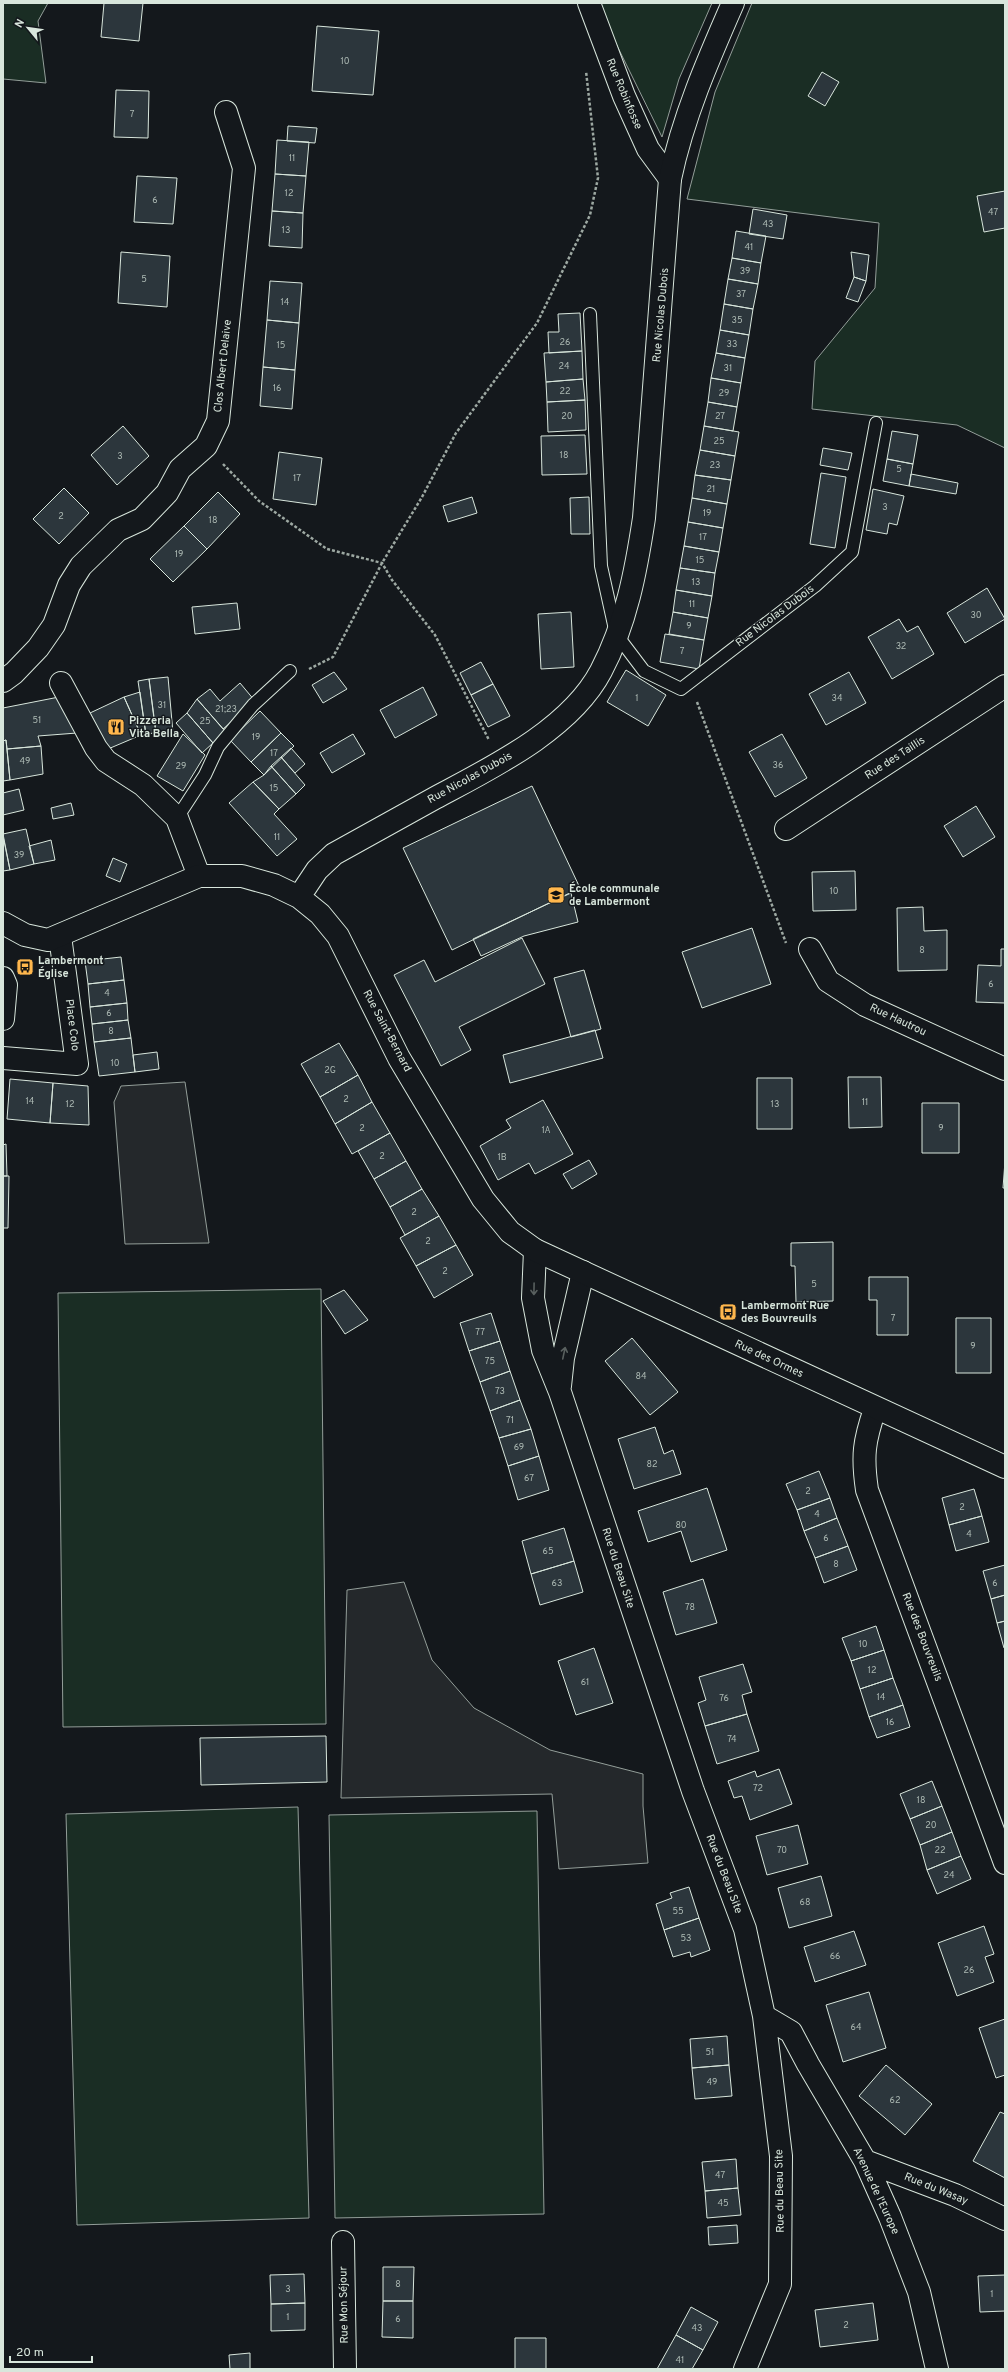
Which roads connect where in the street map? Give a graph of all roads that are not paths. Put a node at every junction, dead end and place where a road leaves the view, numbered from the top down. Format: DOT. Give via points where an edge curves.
graph roads {
  1 [pos="589,3"];
  2 [pos="733,3"];
  3 [pos="226,112"];
  4 [pos="670,179"];
  5 [pos="590,314"];
  6 [pos="876,423"];
  7 [pos="616,634"];
  8 [pos="290,671"];
  9 [pos="3,681"];
  10 [pos="61,683"];
  11 [pos="1005,686"];
  12 [pos="177,818"];
  13 [pos="786,829"];
  14 [pos="199,876"];
  15 [pos="299,897"];
  16 [pos="4,926"];
  17 [pos="60,936"];
  18 [pos="810,949"];
  19 [pos="3,978"];
  20 [pos="3,1019"];
  21 [pos="3,1058"];
  22 [pos="1005,1069"];
  23 [pos="534,1250"];
  24 [pos="583,1272"];
  25 [pos="560,1392"];
  26 [pos="875,1409"];
  27 [pos="1005,1467"];
  28 [pos="998,1827"];
  29 [pos="1005,1863"];
  30 [pos="764,2016"];
  31 [pos="865,2161"];
  32 [pos="1005,2219"];
  33 [pos="343,2242"];
  34 [pos="345,2369"];
  35 [pos="745,2369"];
  36 [pos="937,2369"];
  1 -- 4 [label="street, Rue Robinfosse" via="624,96 648,149"];
  2 -- 4 [label="street, Rue Nicolas Dubois" via="700,80 676,152"];
  3 -- 9 [label="street, Clos Albert Delaive" via="244,168 218,421 206,446 180,469 167,493 142,519 118,530 81,566 69,585 54,625 38,648"];
  4 -- 7 [label="street, Rue Nicolas Dubois" via="644,518 636,570"];
  5 -- 7 [label="lane" via="601,566"];
  6 -- 7 [label="lane, Rue Nicolas Dubois" via="852,552 815,586 681,689 644,671"];
  7 -- 15 [label="street, Rue Nicolas Dubois" via="600,672 577,704 549,730 501,763 334,854 317,870"];
  8 -- 12 [label="lane" via="253,705 218,747 205,774"];
  10 -- 12 [label="street" via="96,748 106,761 143,785"];
  11 -- 13 [label="street, Rue des Taillis"];
  12 -- 14 [label="street"];
  14 -- 15 [label="street, Rue Saint-Bernard" via="242,876 274,885"];
  14 -- 17 [label="street, Rue Saint-Bernard"];
  15 -- 23 [label="street, Rue Saint-Bernard" via="320,914 338,936 399,1058 483,1199 510,1232"];
  16 -- 17 [label="street, Rue Saint-Bernard" via="34,938 48,940"];
  17 -- 21 [label="street, Place Colo" via="77,1064"];
  18 -- 22 [label="street, Rue Hautrou" via="828,981 865,1005"];
  19 -- 20 [label="street" via="6,984"];
  23 -- 24 [label="street, Rue des Ormes"];
  23 -- 25 [label="street, Rue du Beau Site, one-way" via="533,1298 543,1350"];
  25 -- 24 [label="street, Rue du Beau Site, one-way" via="563,1358"];
  24 -- 26 [label="street, Rue des Ormes"];
  25 -- 30 [label="street, Rue du Beau Site" via="692,1791 745,1929"];
  26 -- 27 [label="street, Rue des Ormes"];
  26 -- 28 [label="street, Rue des Bouvreuils" via="865,1439 863,1463 867,1490"];
  28 -- 29 [label="street, Rue des Bouvreuils"];
  30 -- 31 [label="street, Avenue de l'Europe" via="791,2032"];
  30 -- 35 [label="street, Rue du Beau Site" via="781,2156 780,2284"];
  31 -- 32 [label="street, Rue du Wasay" via="955,2195"];
  31 -- 36 [label="street, Avenue de l'Europe" via="919,2292"];
  33 -- 34 [label="street, Rue Mon Séjour"];
}
